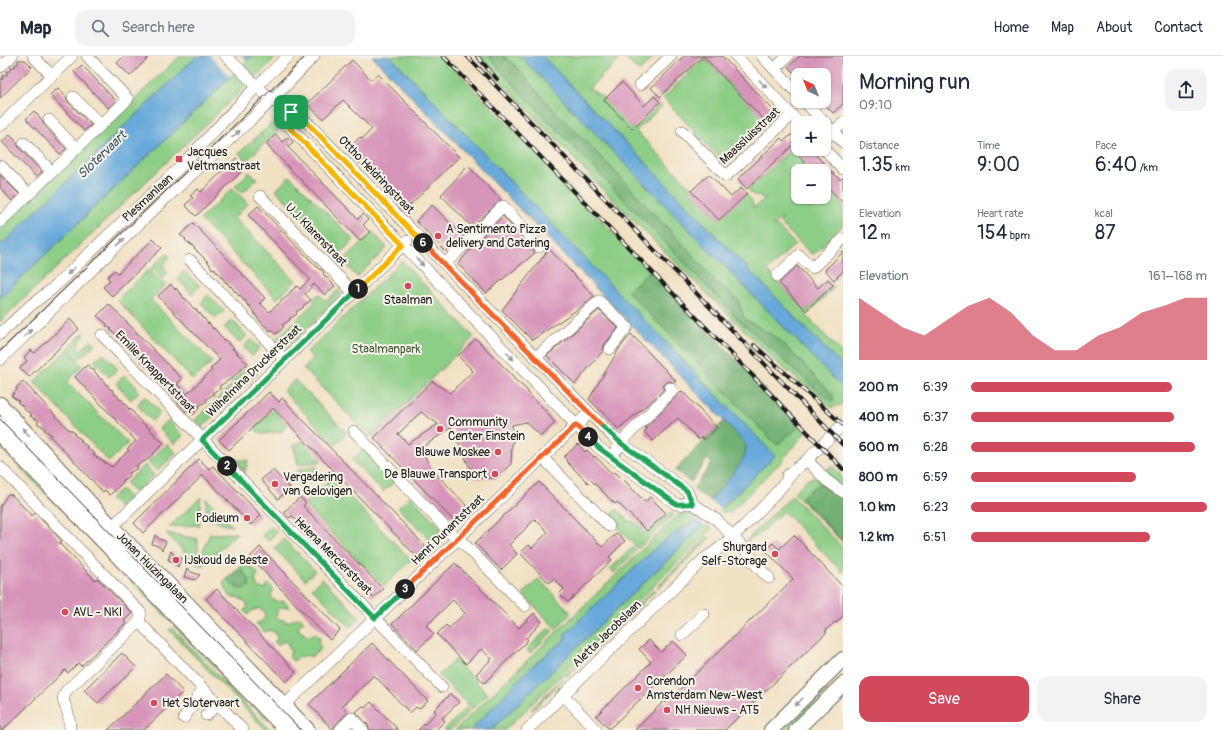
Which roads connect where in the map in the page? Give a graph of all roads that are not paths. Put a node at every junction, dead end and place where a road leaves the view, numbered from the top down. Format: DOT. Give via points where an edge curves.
graph roads {
  1 [pos="12,56"];
  2 [pos="33,56"];
  3 [pos="72,56"];
  4 [pos="87,56"];
  5 [pos="226,56"];
  6 [pos="288,56"];
  7 [pos="314,56"];
  8 [pos="671,56"];
  9 [pos="736,56"];
  10 [pos="762,56"];
  11 [pos="788,56"];
  12 [pos="0,67"];
  13 [pos="774,69"];
  14 [pos="52,76"];
  15 [pos="640,85"];
  16 [pos="257,86"];
  17 [pos="791,87"];
  18 [pos="74,97"];
  19 [pos="273,99"];
  20 [pos="811,108"];
  21 [pos="284,109"];
  22 [pos="793,116"];
  23 [pos="49,120"];
  24 [pos="791,123"];
  25 [pos="843,123"];
  26 [pos="100,125"];
  27 [pos="0,126"];
  28 [pos="682,130"];
  29 [pos="833,132"];
  30 [pos="843,142"];
  31 [pos="24,143"];
  32 [pos="76,149"];
  33 [pos="831,156"];
  34 [pos="1,166"];
  35 [pos="843,169"];
  36 [pos="52,172"];
  37 [pos="28,194"];
  38 [pos="260,196"];
  39 [pos="1,218"];
  40 [pos="415,234"];
  41 [pos="843,239"];
  42 [pos="403,245"];
  43 [pos="539,247"];
  44 [pos="190,260"];
  45 [pos="445,264"];
  46 [pos="776,276"];
  47 [pos="354,293"];
  48 [pos="0,334"];
  49 [pos="102,335"];
  50 [pos="610,349"];
  51 [pos="536,357"];
  52 [pos="0,360"];
  53 [pos="285,360"];
  54 [pos="670,388"];
  55 [pos="0,404"];
  56 [pos="589,413"];
  57 [pos="0,422"];
  58 [pos="843,424"];
  59 [pos="576,425"];
  60 [pos="354,431"];
  61 [pos="0,435"];
  62 [pos="202,440"];
  63 [pos="622,444"];
  64 [pos="542,457"];
  65 [pos="611,457"];
  66 [pos="807,460"];
  67 [pos="0,467"];
  68 [pos="843,492"];
  69 [pos="696,505"];
  70 [pos="273,513"];
  71 [pos="609,526"];
  72 [pos="112,527"];
  73 [pos="730,534"];
  74 [pos="456,539"];
  75 [pos="771,576"];
  76 [pos="525,606"];
  77 [pos="704,614"];
  78 [pos="375,618"];
  79 [pos="139,622"];
  80 [pos="682,635"];
  81 [pos="843,659"];
  82 [pos="826,674"];
  83 [pos="841,686"];
  84 [pos="442,687"];
  85 [pos="203,689"];
  86 [pos="563,695"];
  87 [pos="291,699"];
  88 [pos="218,704"];
  89 [pos="64,705"];
  90 [pos="206,715"];
  91 [pos="184,718"];
  92 [pos="62,730"];
  93 [pos="70,730"];
  94 [pos="243,730"];
  95 [pos="286,730"];
  96 [pos="298,730"];
  97 [pos="308,730"];
  98 [pos="340,730"];
  99 [pos="363,730"];
  100 [pos="527,730"];
  101 [pos="596,730"];
  102 [pos="771,730"];
  103 [pos="796,730"];
  1 -- 12 [label="street"];
  2 -- 14 [label="street"];
  3 -- 14 [label="street"];
  4 -- 26 [label="street" via="128,99"];
  5 -- 16 [label="street"];
  6 -- 16 [label="street, Plesmanlaan"];
  7 -- 19 [label="street, Plesmanlaan"];
  8 -- 15 [label="street"];
  9 -- 22 [label="street, Maassluisstraat, one-way"];
  10 -- 13 [label="street"];
  11 -- 13 [label="street"];
  13 -- 17 [label="street"];
  14 -- 27 [label="street"];
  16 -- 19 [label="street"];
  16 -- 48 [label="street, Plesmanlaan, one-way" via="182,165 52,290 31,305"];
  18 -- 26 [label="street"];
  19 -- 21 [label="street, Ottho Heldringstraat"];
  52 -- 19 [label="street, Plesmanlaan, one-way" via="149,214"];
  20 -- 29 [label="street"];
  21 -- 40 [label="street, Ottho Heldringstraat" via="297,112"];
  21 -- 42 [label="street" via="286,124"];
  23 -- 32 [label="street"];
  24 -- 28 [label="street, Maassluisstraat" via="726,176"];
  25 -- 29 [label="street"];
  26 -- 32 [label="street"];
  29 -- 30 [label="street"];
  31 -- 36 [label="street"];
  32 -- 36 [label="street"];
  33 -- 35 [label="street"];
  34 -- 37 [label="street"];
  36 -- 37 [label="street"];
  37 -- 39 [label="street"];
  38 -- 47 [label="street, U.J. Klarenstraat"];
  40 -- 42 [label="street, Wilhelmina Druckerstraat"];
  40 -- 45 [label="street, Ottho Heldringstraat"];
  41 -- 46 [label="street" via="812,268 799,255"];
  42 -- 47 [label="street, Wilhelmina Druckerstraat"];
  42 -- 59 [label="street, one-way"];
  43 -- 45 [label="street" via="503,206"];
  44 -- 53 [label="street"];
  45 -- 51 [label="street, Ottho Heldringstraat"];
  47 -- 53 [label="street, Wilhelmina Druckerstraat"];
  49 -- 62 [label="street, Emilie Knappertstraat"];
  50 -- 51 [label="street" via="627,327 599,300"];
  51 -- 56 [label="street, Ottho Heldringstraat" via="575,393"];
  53 -- 62 [label="street, Wilhelmina Druckerstraat"];
  54 -- 63 [label="street" via="672,391"];
  72 -- 55 [label="main road, Johan Huizingalaan, one-way"];
  56 -- 59 [label="street, Henri Dunantstraat"];
  56 -- 63 [label="street, Ottho Heldringstraat"];
  57 -- 96 [label="street, Johan Huizingalaan"];
  58 -- 66 [label="street, Aletta Jacobslaan"];
  59 -- 64 [label="street, Henri Dunantstraat"];
  59 -- 65 [label="street"];
  60 -- 74 [label="street"];
  61 -- 95 [label="main road, Johan Huizingalaan"];
  62 -- 70 [label="street, Emilie Knappertstraat"];
  62 -- 72 [label="street, Wilhelmina Druckerstraat"];
  63 -- 65 [label="street"];
  63 -- 69 [label="street, Ottho Heldringstraat" via="687,491"];
  64 -- 71 [label="street"];
  64 -- 74 [label="street, Henri Dunantstraat"];
  65 -- 69 [label="street" via="676,504"];
  66 -- 68 [label="street" via="826,480"];
  66 -- 73 [label="street, Aletta Jacobslaan" via="775,485"];
  67 -- 79 [label="street" via="141,613"];
  69 -- 73 [label="street, Ottho Heldringstraat" via="717,520"];
  70 -- 78 [label="street, Helena Mercierstraat"];
  72 -- 97 [label="main road, Johan Huizingalaan"];
  73 -- 75 [label="street, Ottho Heldringstraat" via="751,556 757,558"];
  73 -- 86 [label="street, Aletta Jacobslaan" via="711,547 705,558 658,608"];
  74 -- 76 [label="street" via="463,543"];
  74 -- 78 [label="street, Henri Dunantstraat"];
  77 -- 80 [label="street"];
  78 -- 84 [label="street, Helena Mercierstraat"];
  78 -- 87 [label="street, Henri Dunantstraat"];
  79 -- 85 [label="street"];
  79 -- 89 [label="street" via="66,691 62,698"];
  81 -- 82 [label="main road"];
  82 -- 83 [label="street"];
  82 -- 102 [label="main road, one-way"];
  83 -- 103 [label="main road"];
  85 -- 88 [label="street"];
  85 -- 91 [label="street"];
  86 -- 100 [label="street, Aletta Jacobslaan"];
  86 -- 101 [label="street"];
  88 -- 90 [label="street"];
  88 -- 94 [label="street"];
  89 -- 92 [label="street"];
  89 -- 93 [label="street"];
  98 -- 99 [label="street" via="352,718"];
}
